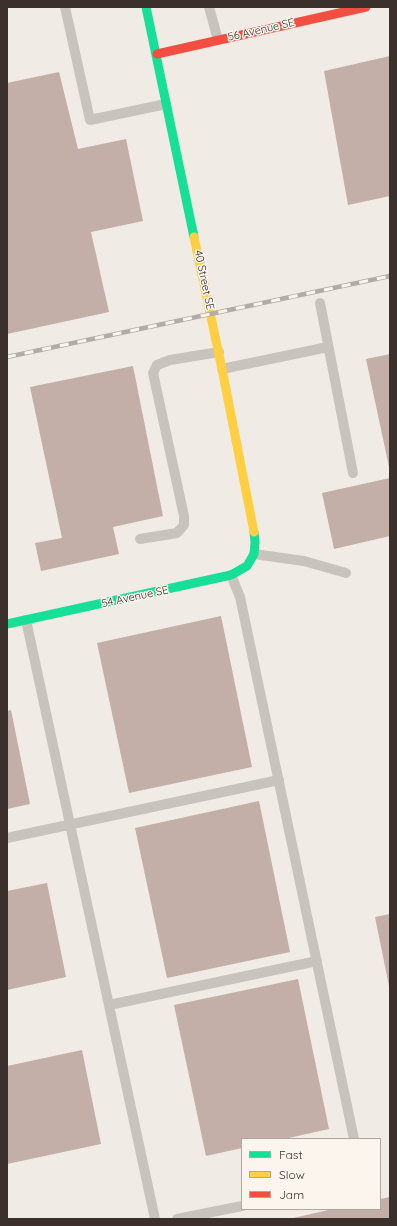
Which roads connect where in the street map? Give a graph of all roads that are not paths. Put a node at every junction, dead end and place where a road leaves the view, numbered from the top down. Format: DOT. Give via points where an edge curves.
graph roads {
  1 [pos="65,7"];
  2 [pos="146,7"];
  3 [pos="209,7"];
  4 [pos="366,7"];
  5 [pos="328,11"];
  6 [pos="218,40"];
  7 [pos="157,54"];
  8 [pos="166,104"];
  9 [pos="320,303"];
  10 [pos="328,347"];
  11 [pos="219,352"];
  12 [pos="222,369"];
  13 [pos="353,473"];
  14 [pos="140,539"];
  15 [pos="254,554"];
  16 [pos="346,573"];
  17 [pos="231,575"];
  18 [pos="26,620"];
  19 [pos="7,624"];
  20 [pos="279,780"];
  21 [pos="70,825"];
  22 [pos="7,838"];
  23 [pos="317,961"];
  24 [pos="109,1005"];
  25 [pos="354,1138"];
  26 [pos="241,1206"];
  27 [pos="155,1219"];
  28 [pos="177,1219"];
  1 -- 8 [label="lane" via="90,120"];
  2 -- 7 [label="street, 40 Street SE"];
  3 -- 6 [label="lane"];
  4 -- 5 [label="street, 56 Avenue SE"];
  5 -- 6 [label="street, 56 Avenue SE"];
  6 -- 7 [label="street, 56 Avenue SE"];
  7 -- 8 [label="street, 40 Street SE"];
  8 -- 11 [label="street, 40 Street SE"];
  9 -- 10 [label="lane"];
  10 -- 12 [label="lane"];
  10 -- 13 [label="lane"];
  11 -- 12 [label="street, 40 Street SE"];
  11 -- 14 [label="lane" via="170,360 157,365 153,373 184,525 178,533"];
  12 -- 15 [label="street, 40 Street SE" via="253,524"];
  15 -- 16 [label="lane" via="304,561"];
  15 -- 17 [label="street, 54 Avenue SE" via="247,566"];
  17 -- 18 [label="street, 54 Avenue SE"];
  17 -- 20 [label="lane" via="240,597"];
  18 -- 19 [label="street, 54 Avenue SE"];
  18 -- 21 [label="lane"];
  20 -- 21 [label="lane"];
  20 -- 23 [label="lane"];
  21 -- 22 [label="lane"];
  21 -- 24 [label="lane"];
  23 -- 24 [label="lane"];
  23 -- 25 [label="lane"];
  24 -- 27 [label="lane"];
  26 -- 28 [label="lane"];
}
